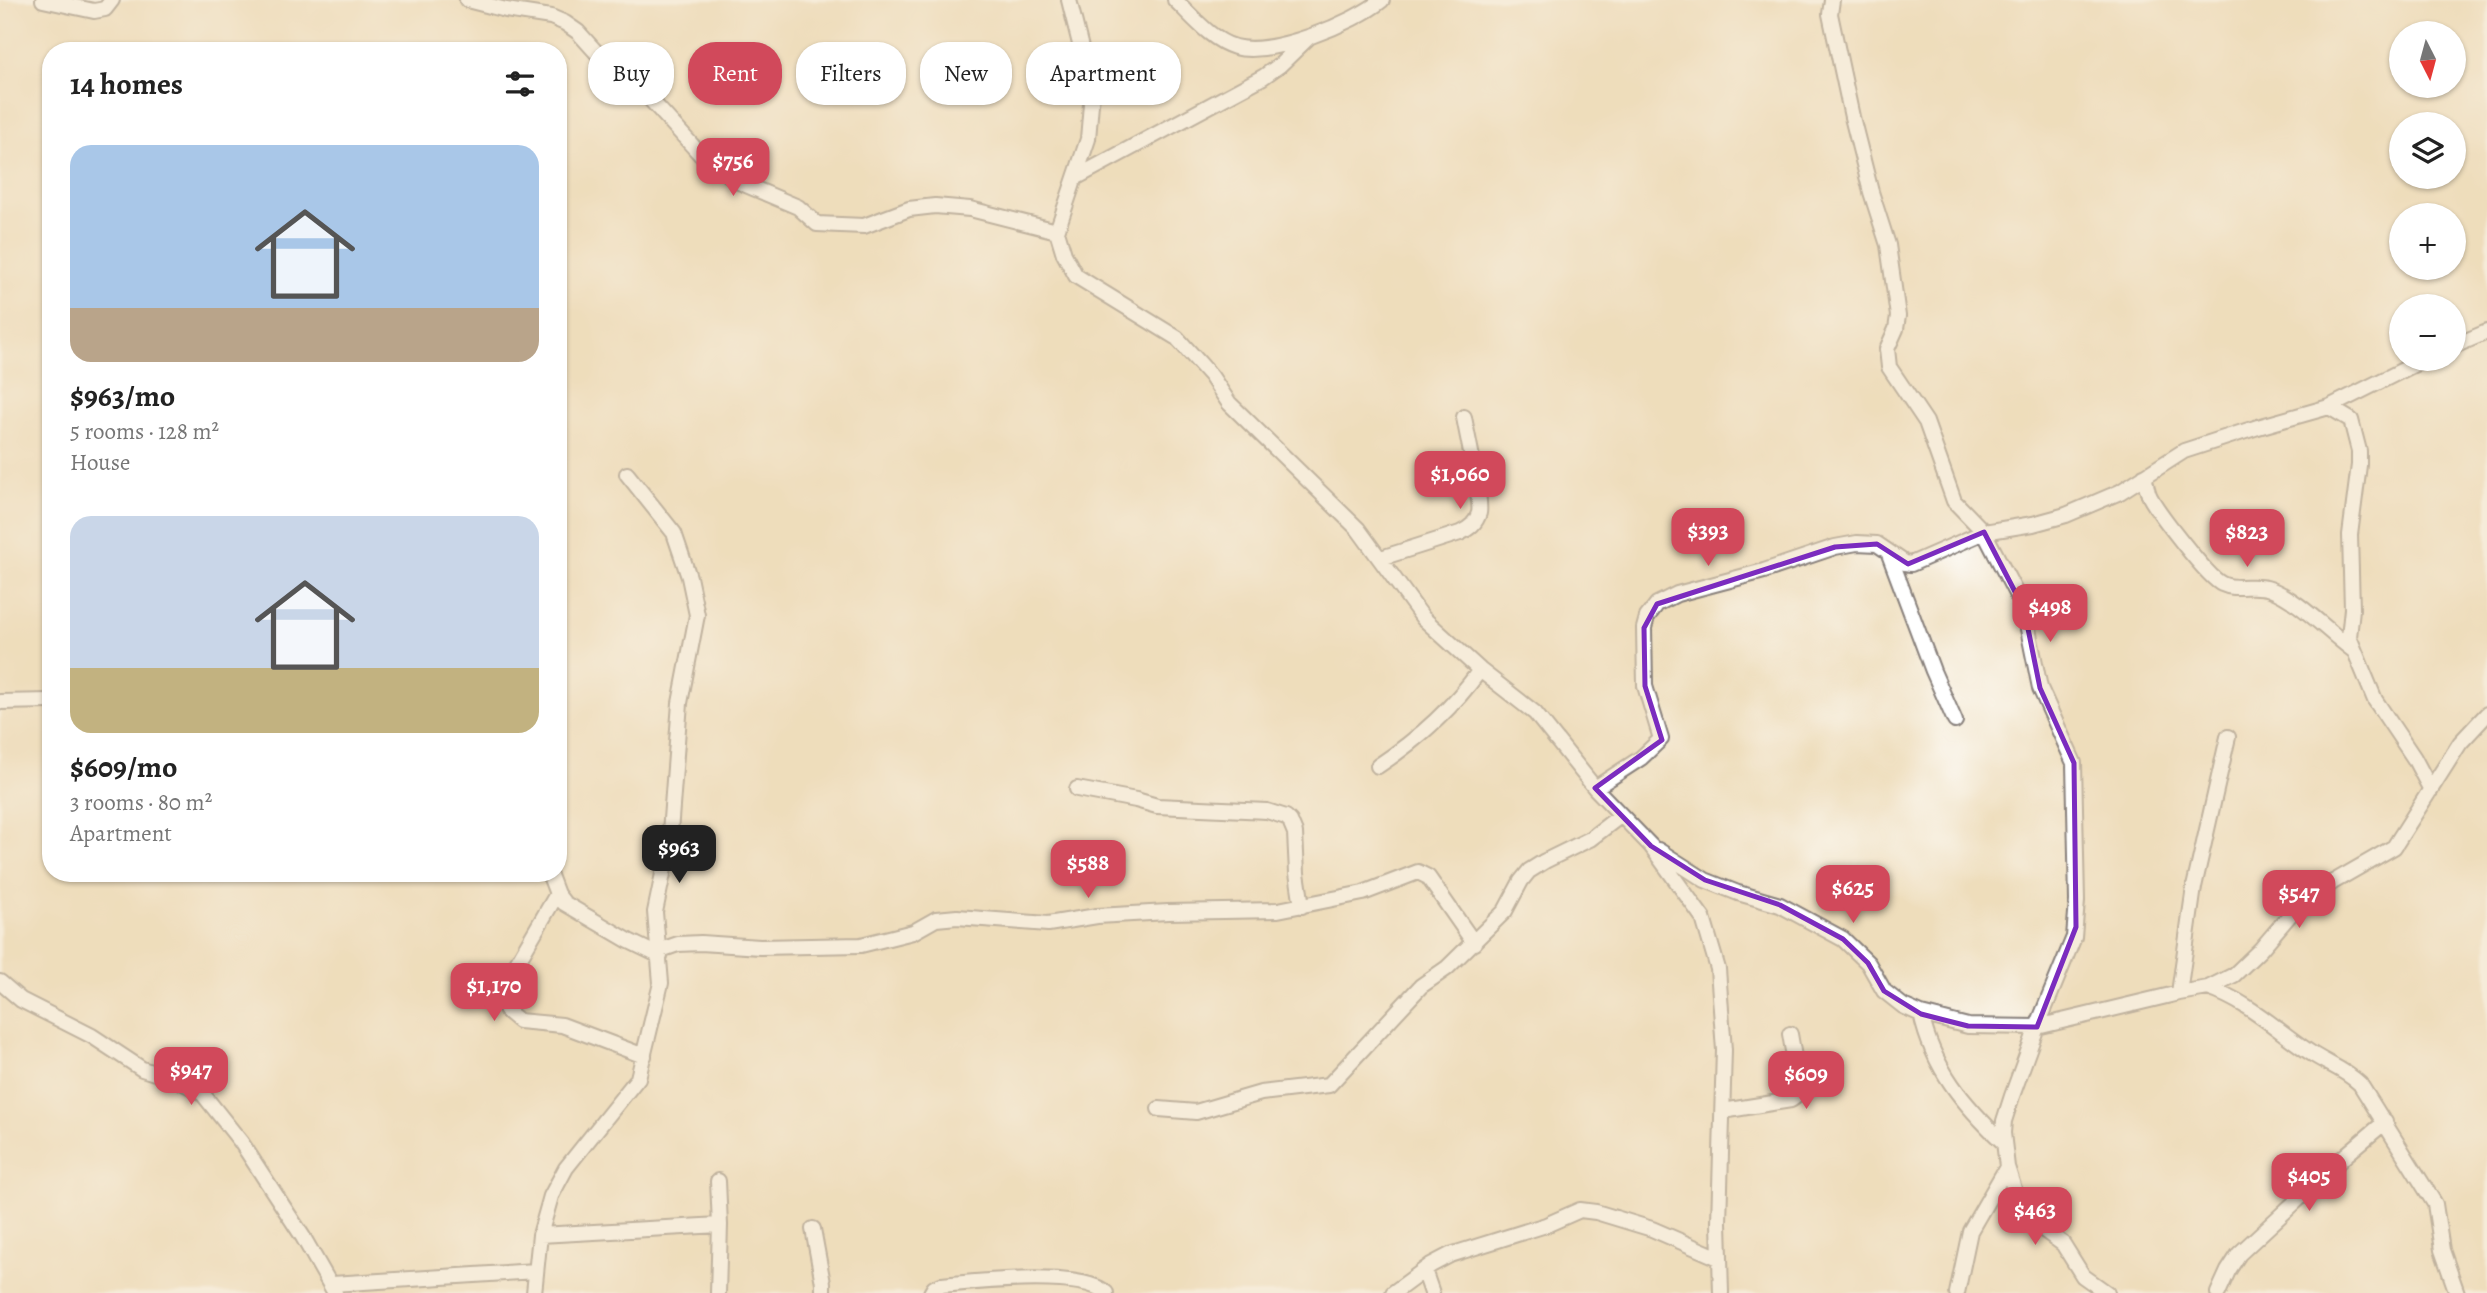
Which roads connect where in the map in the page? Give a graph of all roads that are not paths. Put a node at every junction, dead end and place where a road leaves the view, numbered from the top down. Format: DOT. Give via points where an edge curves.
graph roads {
  1 [pos="43,0"];
  2 [pos="112,0"];
  3 [pos="467,0"];
  4 [pos="1069,0"];
  5 [pos="1175,0"];
  6 [pos="1382,0"];
  7 [pos="1832,0"];
  8 [pos="1310,37"];
  9 [pos="1075,178"];
  10 [pos="1057,231"];
  11 [pos="2487,332"];
  12 [pos="2466,341"];
  13 [pos="2402,371"];
  14 [pos="2329,407"];
  15 [pos="1464,418"];
  16 [pos="627,474"];
  17 [pos="2144,476"];
  18 [pos="1984,532"];
  19 [pos="1889,554"];
  20 [pos="1381,558"];
  21 [pos="2353,650"];
  22 [pos="1480,670"];
  23 [pos="42,701"];
  24 [pos="0,702"];
  25 [pos="2487,714"];
  26 [pos="1955,721"];
  27 [pos="2228,737"];
  28 [pos="1378,766"];
  29 [pos="1595,788"];
  30 [pos="1077,789"];
  31 [pos="2431,790"];
  32 [pos="1620,816"];
  33 [pos="1651,846"];
  34 [pos="552,882"];
  35 [pos="557,894"];
  36 [pos="1302,906"];
  37 [pos="1474,943"];
  38 [pos="659,954"];
  39 [pos="0,982"];
  40 [pos="2207,988"];
  41 [pos="2179,993"];
  42 [pos="1921,1014"];
  43 [pos="2036,1027"];
  44 [pos="1790,1034"];
  45 [pos="644,1056"];
  46 [pos="1159,1109"];
  47 [pos="1723,1111"];
  48 [pos="2385,1122"];
  49 [pos="2004,1143"];
  50 [pos="2007,1167"];
  51 [pos="718,1181"];
  52 [pos="720,1225"];
  53 [pos="813,1229"];
  54 [pos="540,1236"];
  55 [pos="1718,1258"];
  56 [pos="1424,1270"];
  57 [pos="536,1271"];
  58 [pos="334,1289"];
  59 [pos="534,1293"];
  60 [pos="718,1293"];
  61 [pos="823,1293"];
  62 [pos="931,1293"];
  63 [pos="1106,1293"];
  64 [pos="1393,1293"];
  65 [pos="1432,1293"];
  66 [pos="1721,1293"];
  67 [pos="1957,1293"];
  68 [pos="2108,1293"];
  69 [pos="2218,1293"];
  70 [pos="2457,1293"];
  1 -- 2 [label="street" via="94,11 105,9"];
  3 -- 10 [label="street" via="565,23 614,72 650,99 700,155 739,182 798,207 817,225 864,226 909,209 935,206 970,209"];
  4 -- 9 [label="street" via="1092,92 1087,139"];
  5 -- 8 [label="street" via="1208,31 1236,47 1256,50"];
  6 -- 8 [label="street"];
  7 -- 18 [label="street" via="1830,14 1852,117 1888,245 1897,302 1898,324 1887,352 1889,367 1929,429 1949,492"];
  8 -- 9 [label="street" via="1262,77"];
  9 -- 10 [label="street"];
  10 -- 20 [label="street" via="1076,276 1177,338 1229,403 1358,529"];
  11 -- 12 [label="street"];
  13 -- 14 [label="street"];
  14 -- 17 [label="street" via="2184,451"];
  14 -- 21 [label="street" via="2351,420 2359,450 2350,536 2352,609 2348,631"];
  15 -- 20 [label="street" via="1479,503 1475,522 1460,533"];
  16 -- 38 [label="street" via="674,533 697,615 680,702 669,845 655,912"];
  17 -- 18 [label="street" via="2120,492 2066,515"];
  17 -- 21 [label="street" via="2159,511 2215,580 2228,586 2271,589"];
  18 -- 19 [label="street" via="1911,564"];
  18 -- 43 [label="street" via="2024,609 2040,688 2074,763 2074,937"];
  19 -- 26 [label="street"];
  19 -- 29 [label="street" via="1873,543 1835,547 1657,604 1644,628 1645,686 1661,739"];
  20 -- 22 [label="street" via="1423,618"];
  21 -- 31 [label="street" via="2375,700"];
  22 -- 28 [label="street" via="1463,694 1426,729"];
  22 -- 29 [label="street" via="1535,713"];
  23 -- 24 [label="street"];
  25 -- 31 [label="street" via="2460,743"];
  27 -- 41 [label="street" via="2193,887"];
  29 -- 32 [label="street"];
  30 -- 36 [label="street" via="1165,807 1266,811 1286,817 1295,833"];
  31 -- 40 [label="street" via="2394,847 2306,900 2234,975"];
  32 -- 33 [label="street"];
  32 -- 37 [label="street" via="1529,872 1508,908"];
  33 -- 42 [label="street" via="1705,880 1780,905 1843,939 1868,963 1884,991"];
  33 -- 47 [label="street" via="1703,918 1711,941 1722,1005"];
  34 -- 35 [label="street"];
  35 -- 38 [label="street" via="574,909"];
  35 -- 45 [label="street" via="508,978 507,1011 519,1021 562,1026"];
  36 -- 37 [label="street" via="1363,893 1420,872"];
  36 -- 38 [label="street" via="1097,916 1048,924 942,918 913,932 860,945 678,944"];
  37 -- 46 [label="street" via="1421,986 1329,1085 1261,1093 1196,1112"];
  38 -- 45 [label="street" via="661,983"];
  39 -- 58 [label="street" via="29,1005 92,1036 142,1069 202,1093 241,1142"];
  40 -- 41 [label="street"];
  40 -- 48 [label="street" via="2241,1001 2312,1053 2346,1071"];
  41 -- 43 [label="street"];
  42 -- 43 [label="street" via="1968,1026"];
  42 -- 49 [label="street" via="1940,1068"];
  43 -- 49 [label="street" via="2004,1121"];
  44 -- 47 [label="street" via="1795,1097"];
  45 -- 54 [label="street" via="634,1085 566,1168 551,1196"];
  47 -- 55 [label="street"];
  48 -- 69 [label="street" via="2239,1254"];
  48 -- 70 [label="street" via="2435,1204 2444,1258"];
  49 -- 50 [label="street"];
  50 -- 67 [label="street" via="1970,1231"];
  50 -- 68 [label="street" via="2026,1217 2063,1244 2082,1276"];
  51 -- 52 [label="street"];
  52 -- 54 [label="street"];
  52 -- 60 [label="street"];
  53 -- 61 [label="street"];
  54 -- 57 [label="street"];
  55 -- 56 [label="street" via="1652,1229 1580,1210 1450,1255"];
  55 -- 66 [label="street"];
  56 -- 64 [label="street"];
  56 -- 65 [label="street"];
  57 -- 58 [label="street"];
  57 -- 59 [label="street"];
  62 -- 63 [label="street" via="938,1285 1012,1280 1094,1284"];
}
